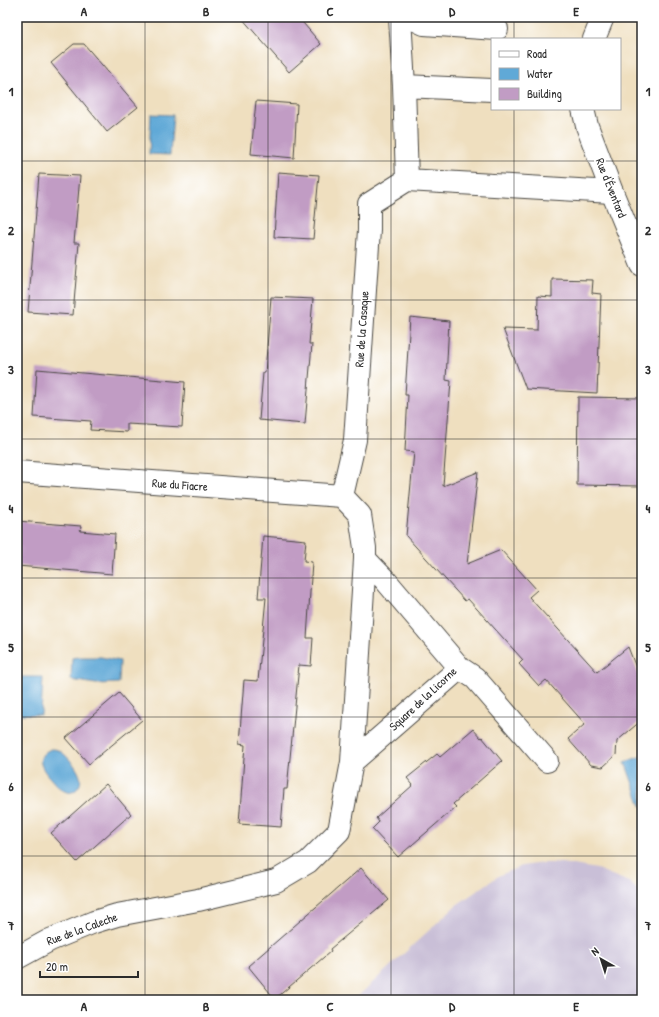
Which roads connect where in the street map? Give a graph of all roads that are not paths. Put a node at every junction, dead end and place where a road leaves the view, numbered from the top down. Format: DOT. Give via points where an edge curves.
graph roads {
  1 [pos="400,17"];
  2 [pos="409,17"];
  3 [pos="604,17"];
  4 [pos="497,29"];
  5 [pos="594,38"];
  6 [pos="404,86"];
  7 [pos="491,90"];
  8 [pos="583,110"];
  9 [pos="407,180"];
  10 [pos="612,192"];
  11 [pos="642,265"];
  12 [pos="17,472"];
  13 [pos="342,496"];
  14 [pos="365,559"];
  15 [pos="460,668"];
  16 [pos="547,761"];
  17 [pos="352,762"];
  18 [pos="17,958"];
  1 -- 6 [label="street"];
  2 -- 4 [label="street" via="424,24"];
  3 -- 5 [label="street"];
  6 -- 7 [label="street"];
  6 -- 9 [label="street"];
  8 -- 10 [label="street, Rue d'Éventard"];
  9 -- 10 [label="street"];
  9 -- 13 [label="street, Rue de la Casaque" via="369,204 355,440"];
  10 -- 11 [label="street, Rue d'Éventard"];
  12 -- 13 [label="street, Rue du Fiacre"];
  13 -- 14 [label="street" via="360,515"];
  14 -- 15 [label="street, Square de la Licorne"];
  14 -- 17 [label="street"];
  15 -- 16 [label="street" via="475,678"];
  15 -- 17 [label="street, Square de la Licorne"];
  17 -- 18 [label="street, Rue de la Caleche" via="339,831 308,862 276,881 198,900 117,915 50,940"];
}
